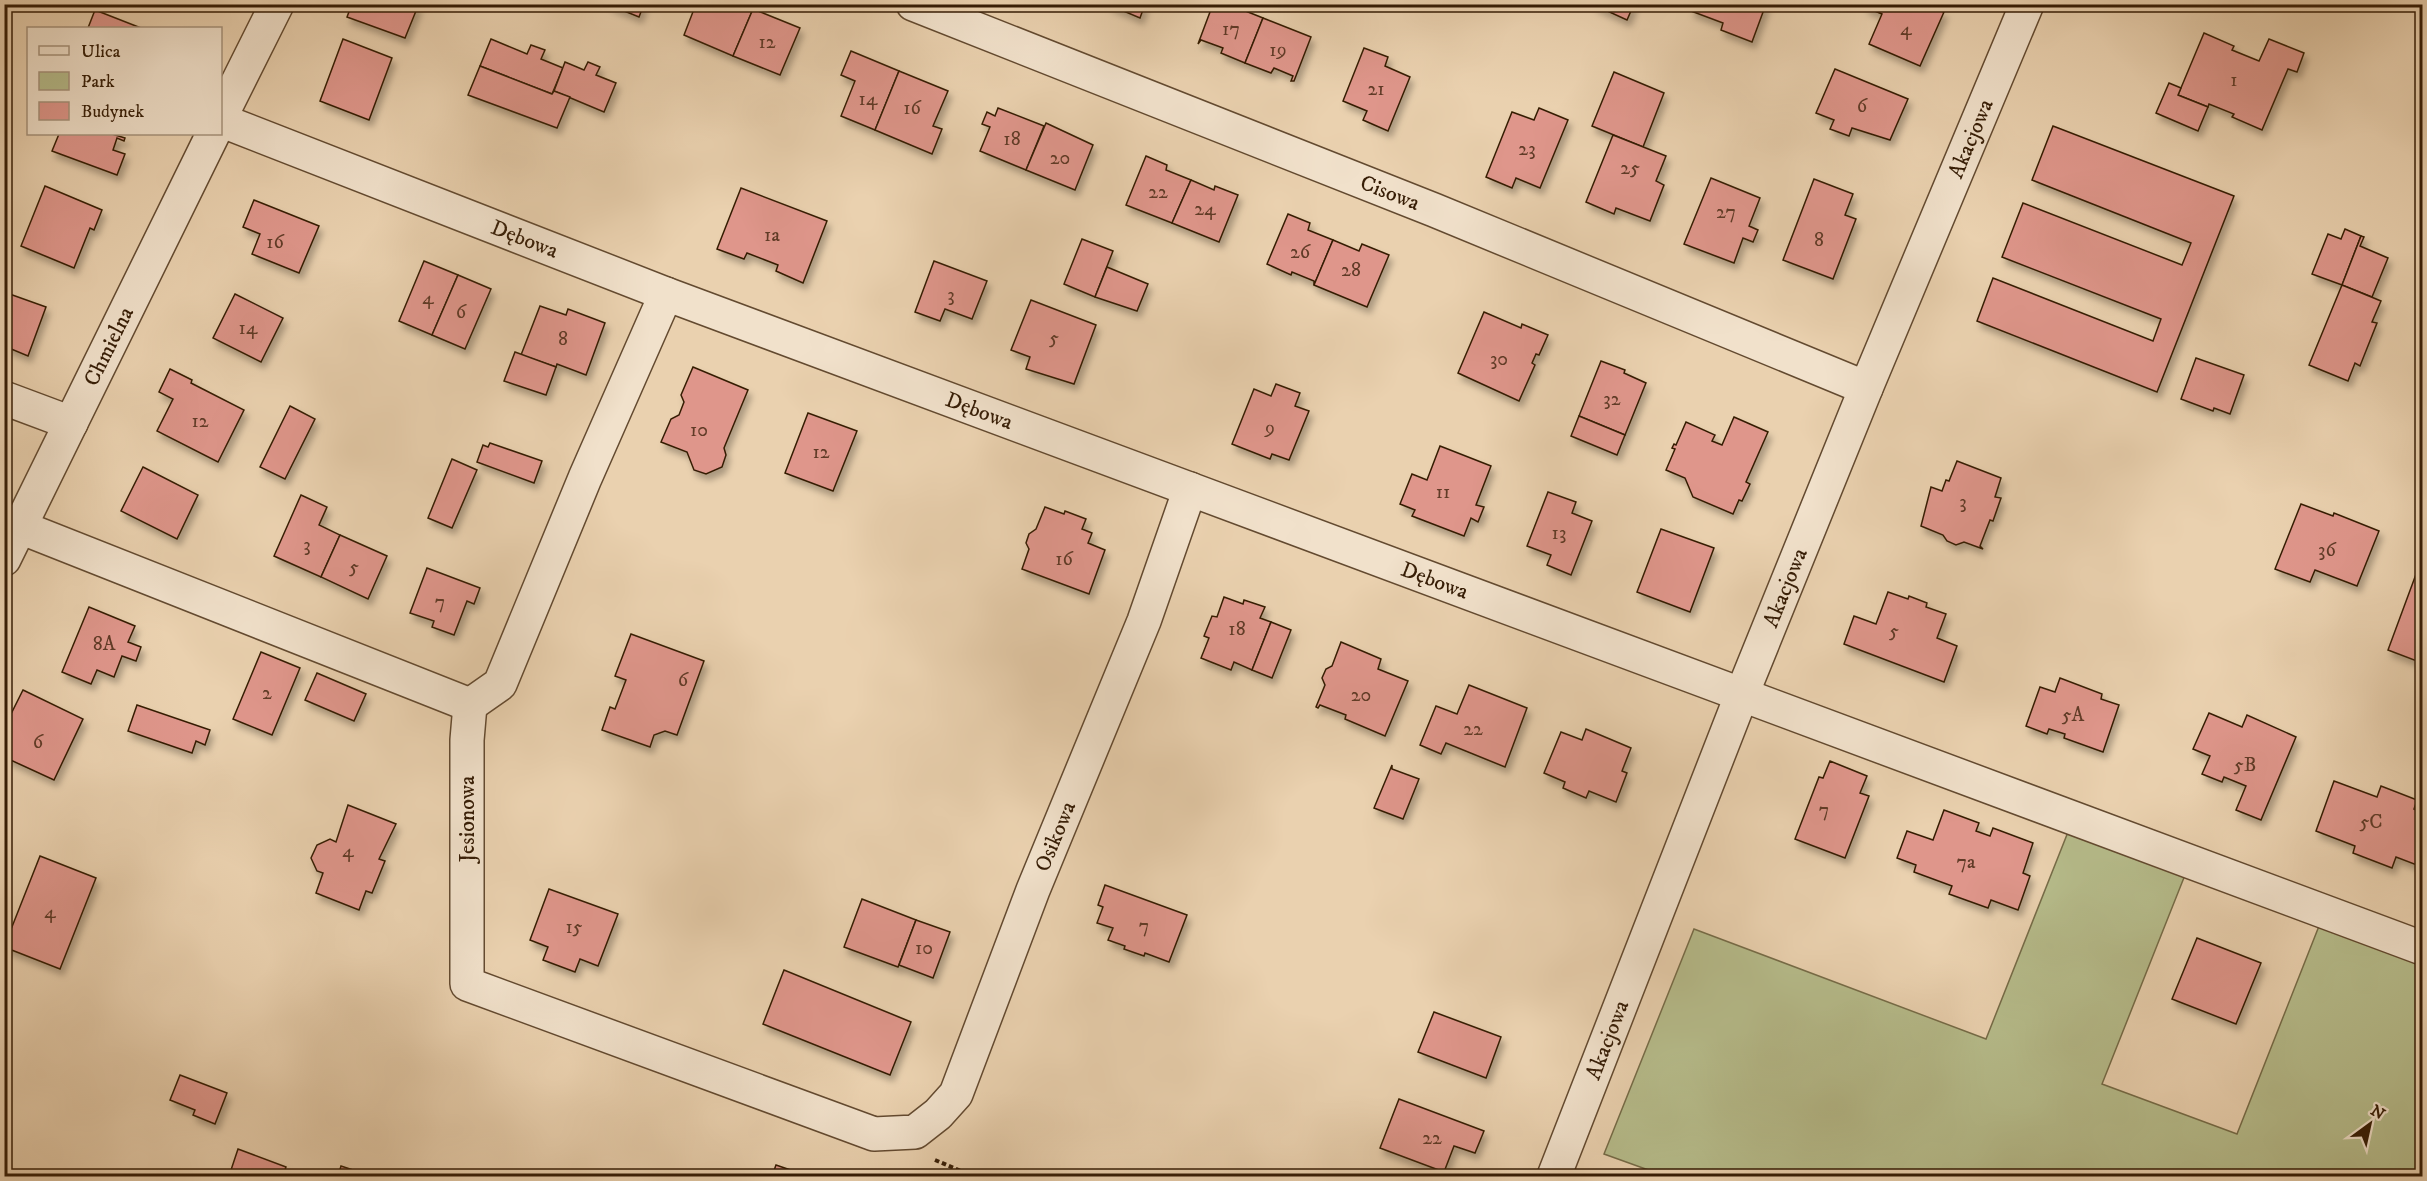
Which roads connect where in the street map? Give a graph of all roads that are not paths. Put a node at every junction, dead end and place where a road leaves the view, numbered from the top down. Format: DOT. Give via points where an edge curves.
graph roads {
  1 [pos="277,4"];
  2 [pos="913,4"];
  3 [pos="2027,4"];
  4 [pos="222,115"];
  5 [pos="222,120"];
  6 [pos="213,135"];
  7 [pos="666,294"];
  8 [pos="1866,388"];
  9 [pos="4,398"];
  10 [pos="71,423"];
  11 [pos="1190,489"];
  12 [pos="20,527"];
  13 [pos="4,559"];
  14 [pos="1742,694"];
  15 [pos="470,705"];
  16 [pos="2422,948"];
  17 [pos="874,1134"];
  18 [pos="1554,1176"];
  1 -- 4 [label="street"];
  2 -- 8 [label="street, Cisowa" via="1434,210"];
  3 -- 8 [label="street, Akacjowa"];
  5 -- 7 [label="street, Dębowa"];
  6 -- 10 [label="street, Chmielna"];
  7 -- 11 [label="street, Dębowa"];
  7 -- 15 [label="street" via="500,684"];
  8 -- 14 [label="street, Akacjowa"];
  9 -- 10 [label="street"];
  10 -- 12 [label="street, Chmielna"];
  11 -- 14 [label="street, Dębowa"];
  11 -- 17 [label="street, Osikowa" via="1144,621 1033,891 956,1094 915,1132"];
  12 -- 13 [label="street, Chmielna"];
  12 -- 15 [label="street"];
  14 -- 16 [label="street, Dębowa"];
  14 -- 18 [label="street, Akacjowa"];
  15 -- 17 [label="street, Jesionowa" via="467,984"];
}
